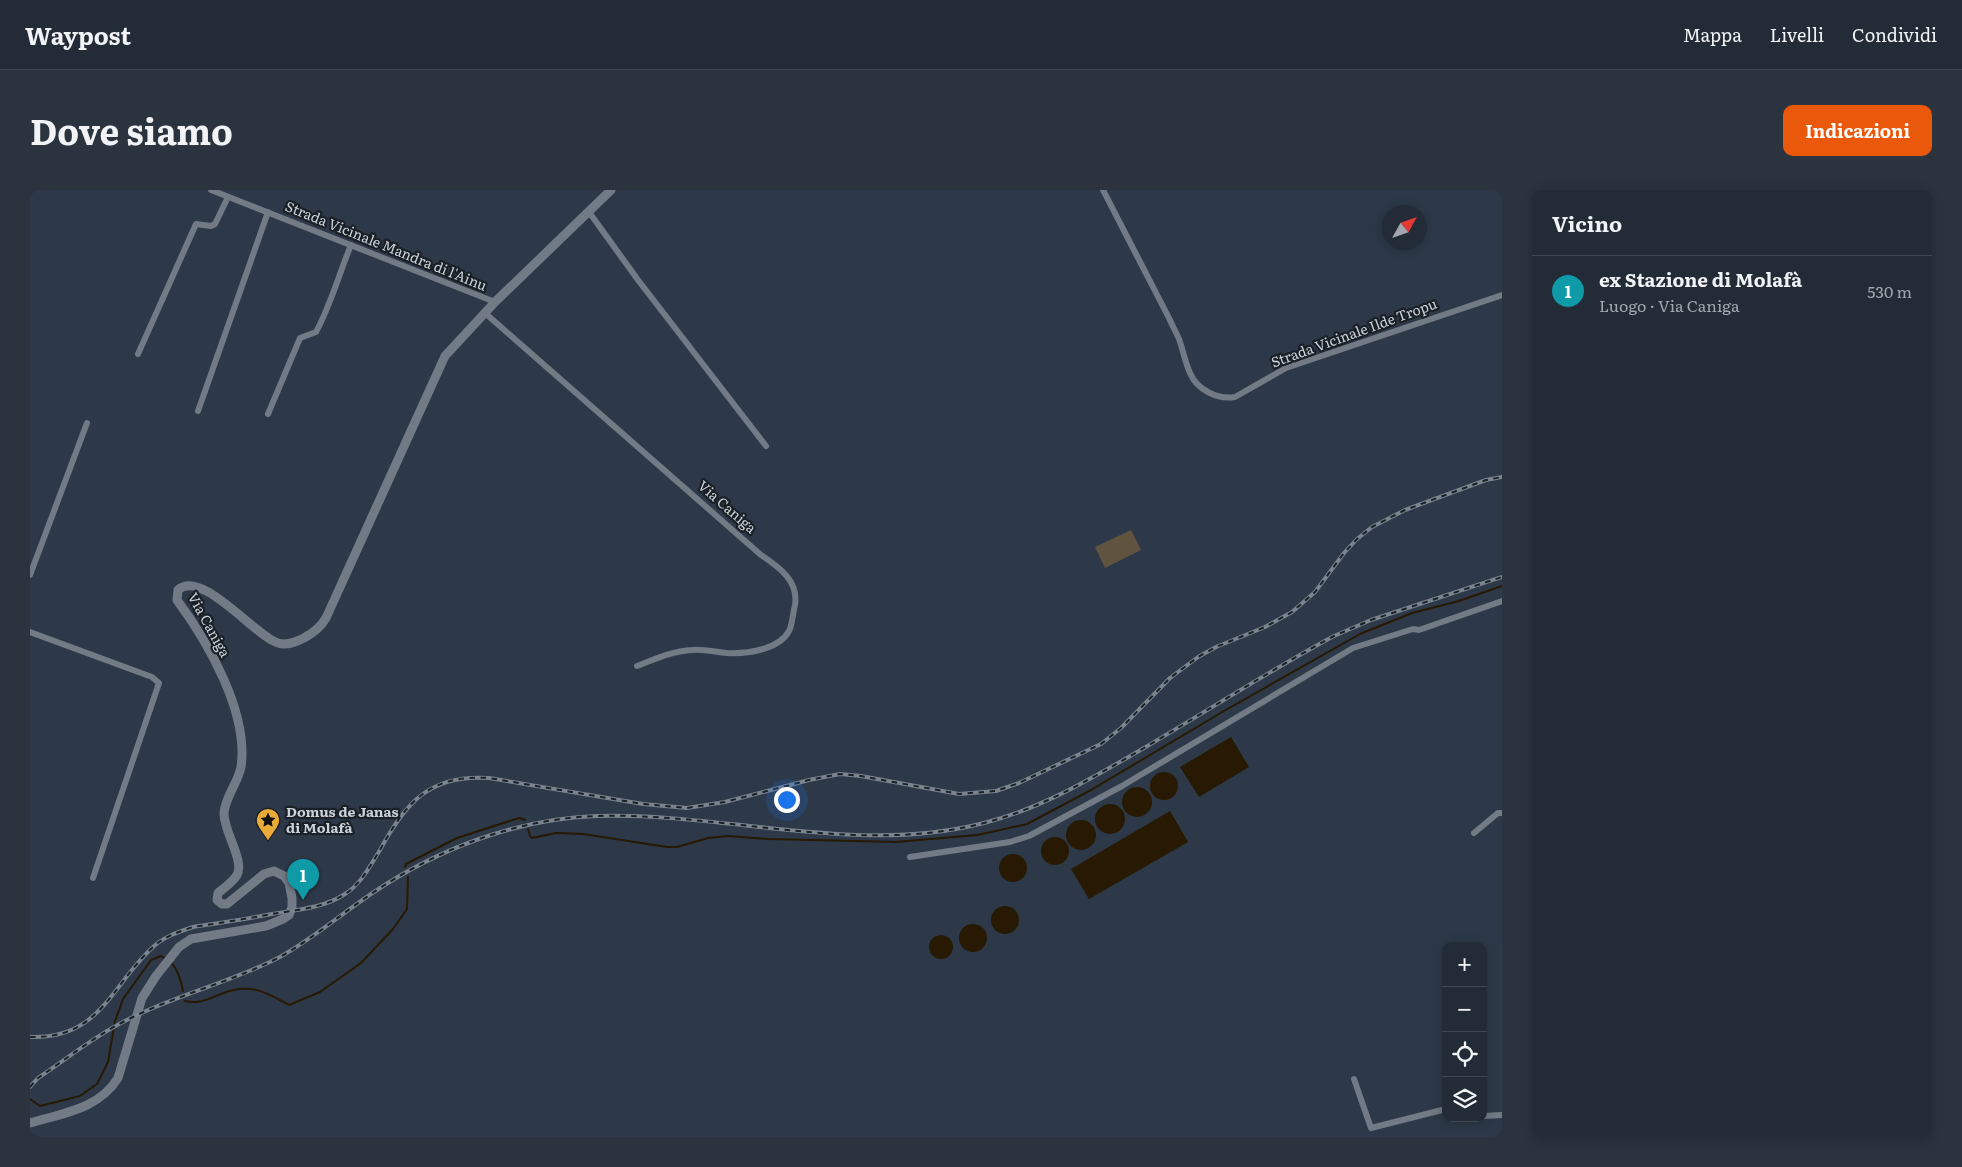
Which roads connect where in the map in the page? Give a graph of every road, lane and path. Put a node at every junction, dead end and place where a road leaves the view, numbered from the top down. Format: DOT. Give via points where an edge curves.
graph roads {
  1 [pos="211,190"];
  2 [pos="612,190"];
  3 [pos="1103,190"];
  4 [pos="228,197"];
  5 [pos="268,212"];
  6 [pos="589,212"];
  7 [pos="351,245"];
  8 [pos="1502,295"];
  9 [pos="495,302"];
  10 [pos="485,313"];
  11 [pos="138,354"];
  12 [pos="198,411"];
  13 [pos="268,414"];
  14 [pos="87,423"];
  15 [pos="766,446"];
  16 [pos="30,575"];
  17 [pos="1502,601"];
  18 [pos="30,632"];
  19 [pos="637,666"];
  20 [pos="1502,813"];
  21 [pos="1474,833"];
  22 [pos="910,857"];
  23 [pos="93,878"];
  24 [pos="1354,1079"];
  25 [pos="1442,1109"];
  26 [pos="1502,1115"];
  27 [pos="1487,1116"];
  28 [pos="30,1123"];
  1 -- 4 [label="street, Strada Vicinale Mandra di l'Ainu"];
  2 -- 6 [label="street, Via Caniga"];
  3 -- 8 [label="street, Strada Vicinale Ilde Tropu" via="1178,338 1190,375 1200,387 1226,398 1235,397 1286,368"];
  4 -- 5 [label="street, Strada Vicinale Mandra di l'Ainu"];
  4 -- 11 [label="street" via="215,224 196,224"];
  5 -- 7 [label="street, Strada Vicinale Mandra di l'Ainu"];
  5 -- 12 [label="street"];
  6 -- 9 [label="street, Via Caniga"];
  6 -- 15 [label="street"];
  7 -- 9 [label="street, Strada Vicinale Mandra di l'Ainu"];
  7 -- 13 [label="street" via="328,308 316,332 300,338"];
  9 -- 10 [label="street, Via Caniga"];
  10 -- 19 [label="street, Via Caniga" via="761,555 777,565 792,582 795,604 790,630 776,644 743,652 692,650"];
  10 -- 28 [label="street, Via Caniga" via="441,362 320,626 301,639 281,644 271,641 240,614 196,587 183,586 177,593 177,600 198,629 227,690 241,735 241,769 224,816 239,870 236,877 218,893 217,900 228,904 264,874 274,871 287,879 292,898 291,911 283,919 266,926 184,943 142,998 113,1087 97,1101"];
  14 -- 16 [label="street"];
  17 -- 22 [label="street" via="1419,630 1413,629 1353,648 1122,786 1029,836 1010,842"];
  18 -- 23 [label="street" via="152,677 159,683"];
  20 -- 21 [label="street" via="1498,812"];
  24 -- 25 [label="street" via="1371,1128"];
  26 -- 27 [label="street"];
}
